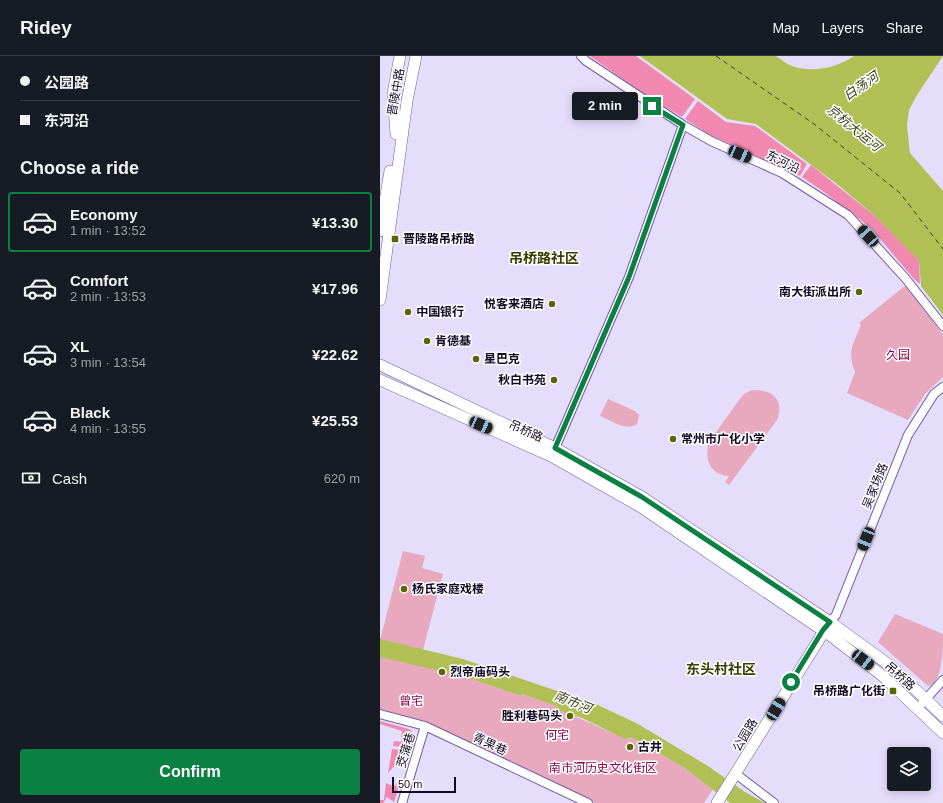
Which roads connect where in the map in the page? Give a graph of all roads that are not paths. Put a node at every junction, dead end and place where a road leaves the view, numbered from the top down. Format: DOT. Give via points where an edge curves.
graph roads {
  1 [pos="400,56"];
  2 [pos="409,56"];
  3 [pos="416,56"];
  4 [pos="581,56"];
  5 [pos="683,125"];
  6 [pos="396,134"];
  7 [pos="380,231"];
  8 [pos="380,300"];
  9 [pos="943,326"];
  10 [pos="380,365"];
  11 [pos="380,380"];
  12 [pos="943,387"];
  13 [pos="553,452"];
  14 [pos="826,626"];
  15 [pos="943,680"];
  16 [pos="926,699"];
  17 [pos="917,709"];
  18 [pos="380,714"];
  19 [pos="943,716"];
  20 [pos="425,726"];
  21 [pos="943,733"];
  22 [pos="734,777"];
  23 [pos="719,801"];
  24 [pos="402,803"];
  25 [pos="588,803"];
  26 [pos="774,803"];
  1 -- 6 [label="main road" via="394,93"];
  2 -- 6 [label="main road, 晋陵中路"];
  3 -- 8 [label="main road, 晋陵中路" via="407,101"];
  4 -- 5 [label="street, 东河沿"];
  5 -- 9 [label="street, 东河沿" via="711,141 782,173 848,215 906,278"];
  5 -- 13 [label="street" via="629,277"];
  6 -- 7 [label="main road, 晋陵中路"];
  10 -- 13 [label="main road, 吊桥路"];
  11 -- 13 [label="main road, 吊桥路"];
  12 -- 14 [label="street, 吴家场路" via="934,394 908,435 836,615"];
  13 -- 14 [label="main road, 吊桥路"];
  14 -- 16 [label="main road, 吊桥路" via="892,667"];
  14 -- 17 [label="main road, 吊桥路"];
  14 -- 22 [label="main road, 公园路"];
  15 -- 16 [label="street"];
  16 -- 17 [label="street"];
  16 -- 19 [label="main road, 吊桥路"];
  17 -- 21 [label="main road, 吊桥路"];
  18 -- 20 [label="street, 青果巷"];
  20 -- 24 [label="street, 茭蒲巷"];
  20 -- 25 [label="street, 青果巷"];
  22 -- 23 [label="main road, 公园路"];
  22 -- 26 [label="street"];
}
